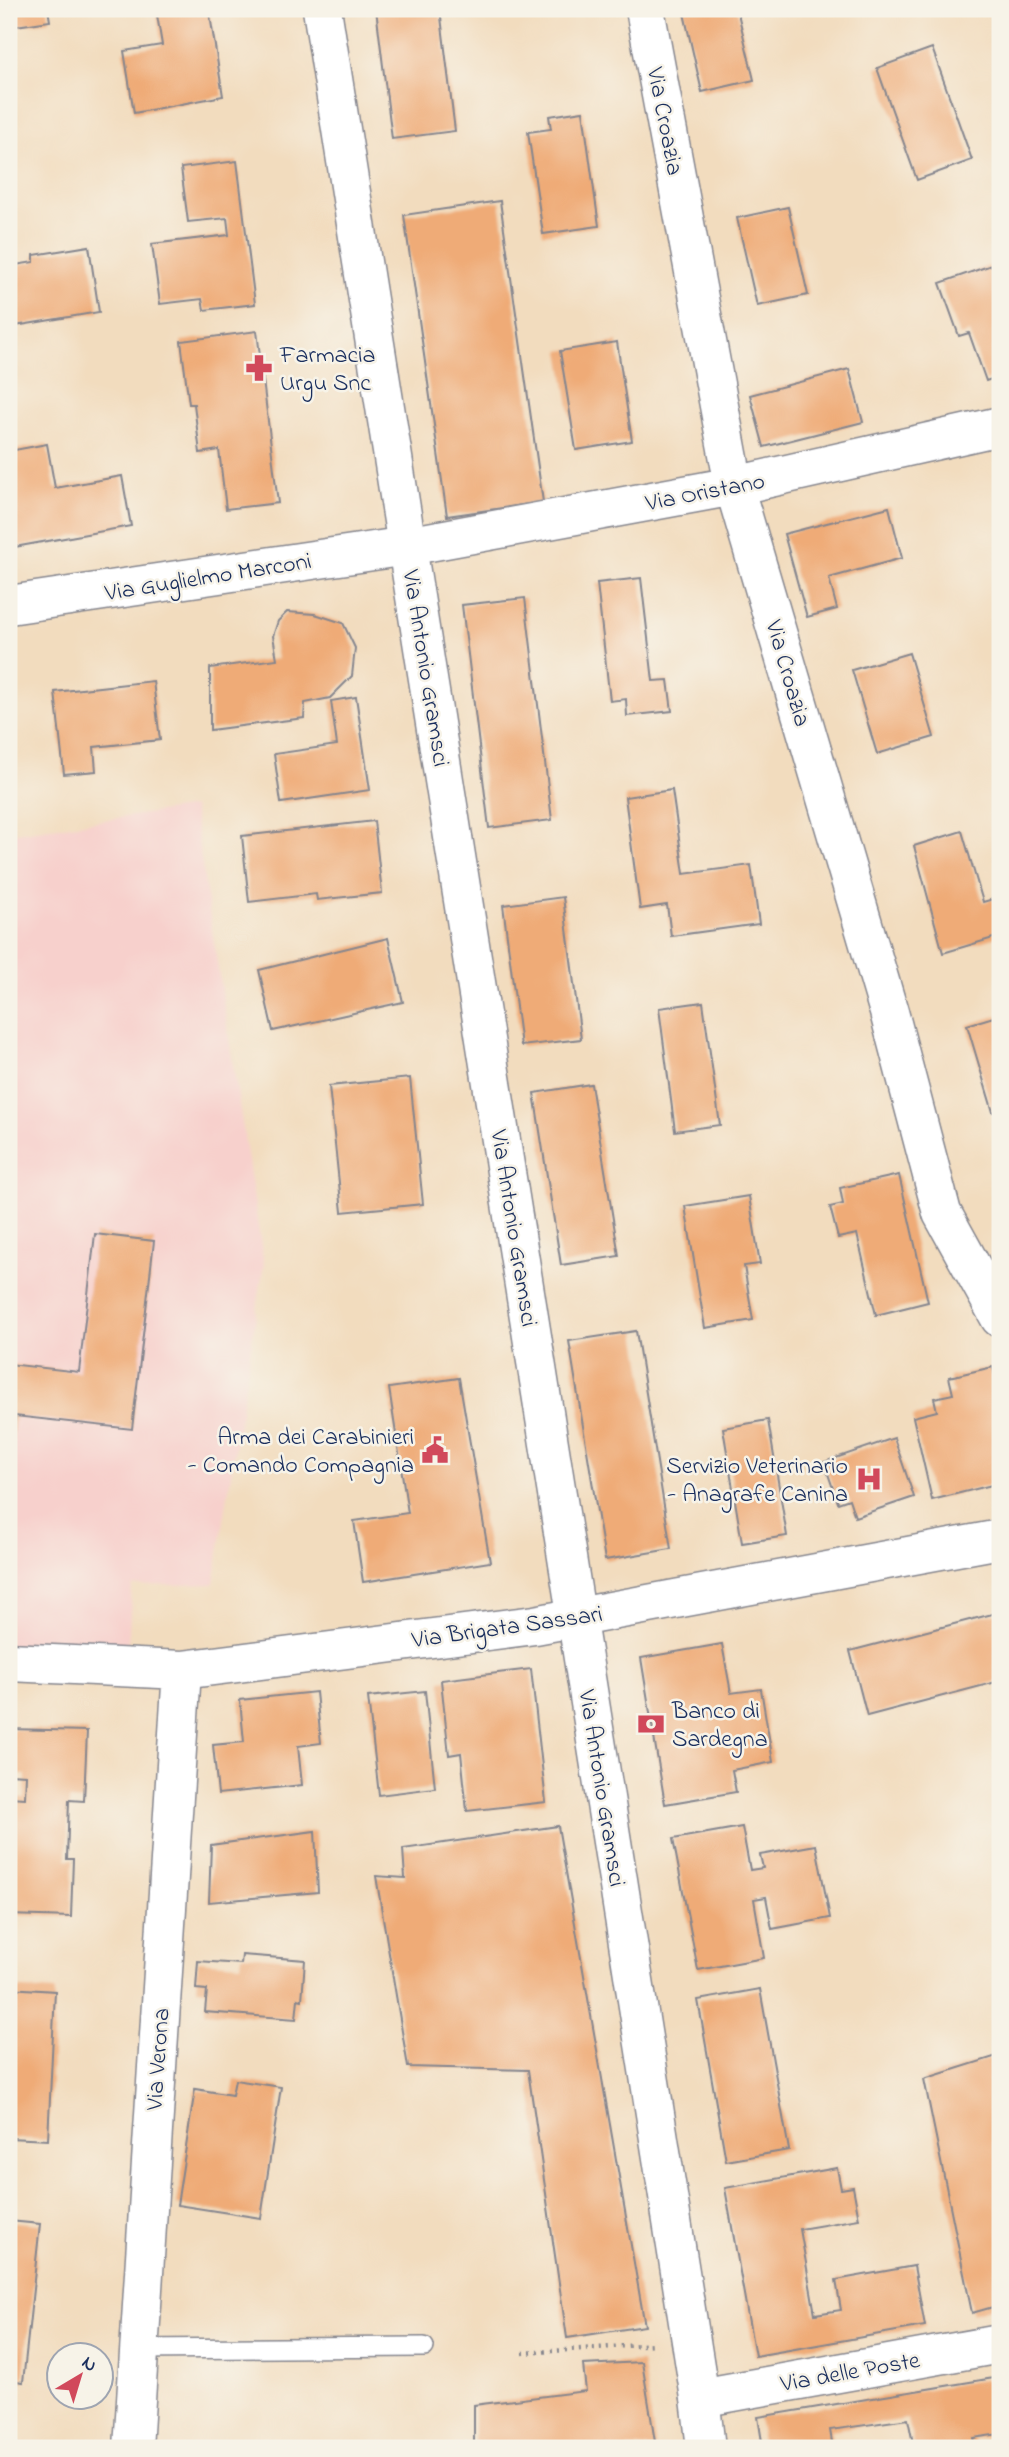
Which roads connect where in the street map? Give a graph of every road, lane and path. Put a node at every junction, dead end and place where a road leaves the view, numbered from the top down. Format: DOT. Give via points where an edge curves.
graph roads {
  1 [pos="323,9"];
  2 [pos="645,9"];
  3 [pos="1000,426"];
  4 [pos="734,486"];
  5 [pos="407,546"];
  6 [pos="9,606"];
  7 [pos="1000,1318"];
  8 [pos="1000,1539"];
  9 [pos="576,1617"];
  10 [pos="9,1662"];
  11 [pos="182,1670"];
  12 [pos="663,2344"];
  13 [pos="1000,2344"];
  14 [pos="424,2347"];
  15 [pos="138,2349"];
  16 [pos="523,2353"];
  17 [pos="700,2398"];
  18 [pos="133,2448"];
  19 [pos="706,2448"];
  1 -- 5 [label="street, Via Antonio Gramsci"];
  2 -- 4 [label="street, Via Croazia"];
  3 -- 4 [label="street, Via Oristano"];
  4 -- 5 [label="street, Via Oristano"];
  4 -- 7 [label="street, Via Croazia" via="890,1012 942,1213"];
  5 -- 6 [label="street, Via Guglielmo Marconi"];
  5 -- 9 [label="street, Via Antonio Gramsci"];
  8 -- 9 [label="street, Via Brigata Sassari"];
  9 -- 11 [label="street, Via Brigata Sassari"];
  9 -- 17 [label="street, Via Antonio Gramsci"];
  10 -- 11 [label="street, Via Brigata Sassari"];
  11 -- 15 [label="street, Via Verona"];
  12 -- 16 [label="path"];
  13 -- 17 [label="street, Via delle Poste"];
  14 -- 15 [label="lane"];
  15 -- 18 [label="street, Via Verona"];
  17 -- 19 [label="street, Via Antonio Gramsci"];
}
